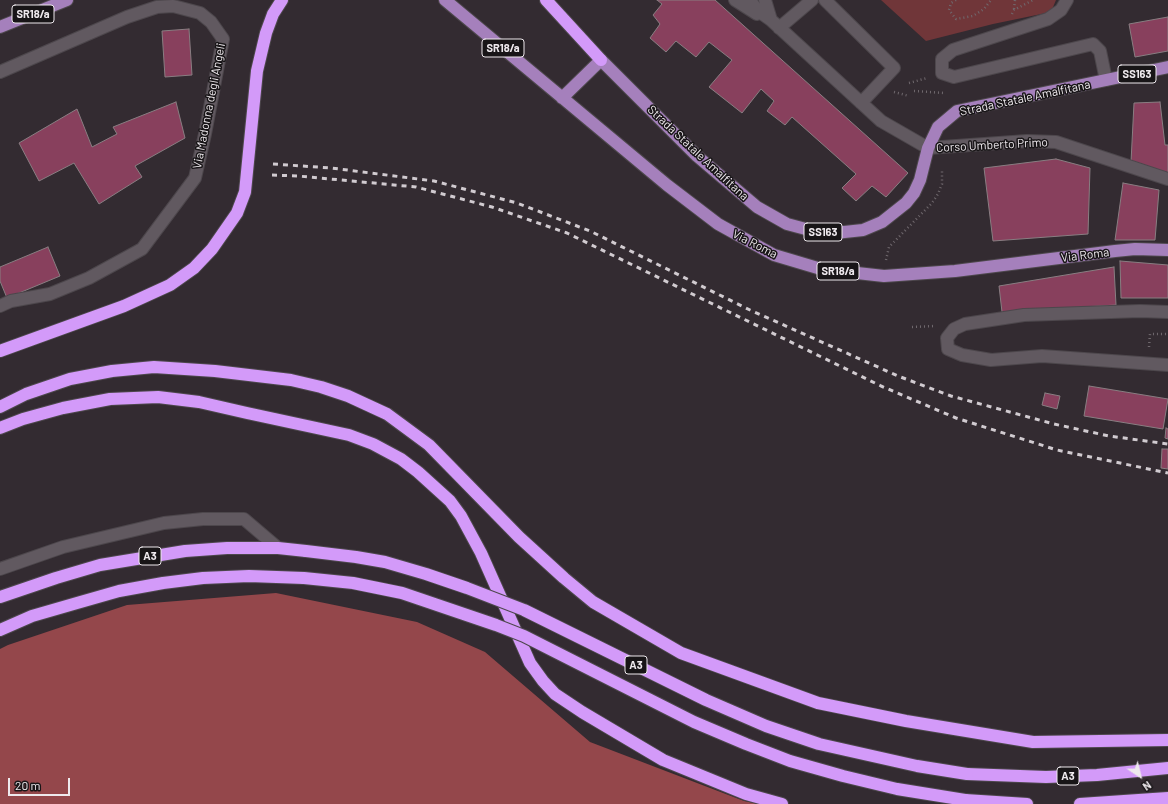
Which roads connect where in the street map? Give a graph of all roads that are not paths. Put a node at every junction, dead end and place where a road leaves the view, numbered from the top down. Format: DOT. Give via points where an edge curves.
graph roads {
  1 [pos="67,0"];
  2 [pos="282,0"];
  3 [pos="445,0"];
  4 [pos="546,0"];
  5 [pos="735,0"];
  6 [pos="750,0"];
  7 [pos="765,0"];
  8 [pos="812,0"];
  9 [pos="825,0"];
  10 [pos="1067,0"];
  11 [pos="775,24"];
  12 [pos="0,27"];
  13 [pos="601,60"];
  14 [pos="1168,67"];
  15 [pos="0,72"];
  16 [pos="1106,80"];
  17 [pos="562,98"];
  18 [pos="861,103"];
  19 [pos="928,148"];
  20 [pos="1168,178"];
  21 [pos="1168,250"];
  22 [pos="0,306"];
  23 [pos="1168,312"];
  24 [pos="0,351"];
  25 [pos="1168,365"];
  26 [pos="0,407"];
  27 [pos="0,428"];
  28 [pos="278,548"];
  29 [pos="0,569"];
  30 [pos="0,597"];
  31 [pos="0,630"];
  32 [pos="1168,740"];
  33 [pos="1168,768"];
  34 [pos="1168,798"];
  35 [pos="782,804"];
  36 [pos="1026,804"];
  37 [pos="1080,804"];
  1 -- 12 [label="main road, SR18/a"];
  2 -- 24 [label="highway" via="266,33 257,72 245,192 237,213 212,249 194,268 170,285 124,306"];
  3 -- 17 [label="main road, Via Roma / SR18/a"];
  4 -- 13 [label="highway"];
  5 -- 11 [label="street"];
  6 -- 11 [label="street" via="757,10"];
  7 -- 11 [label="street"];
  8 -- 11 [label="street"];
  9 -- 18 [label="street" via="894,68"];
  10 -- 16 [label="street" via="1061,10 1048,19 953,50 942,59 942,73 954,77 1093,44 1100,51"];
  11 -- 18 [label="street"];
  13 -- 17 [label="main road"];
  13 -- 19 [label="main road, Strada Statale Amalfitana / SS163" via="733,188 768,214 794,226 817,232 835,233 863,230 882,222 914,194"];
  14 -- 16 [label="main road, Strada Statale Amalfitana / SS163"];
  15 -- 22 [label="street, Via Madonna degli Angeli" via="127,16 157,7 173,6 200,13 211,22 223,39 195,178 142,249 57,292 11,301"];
  16 -- 19 [label="main road, Strada Statale Amalfitana / SS163" via="957,111 938,127"];
  17 -- 21 [label="main road, Via Roma / SR18/a" via="718,224 774,255 821,269 884,276 955,271 1135,249"];
  18 -- 19 [label="street" via="881,121"];
  19 -- 20 [label="street, Corso Umberto Primo" via="1026,141 1056,142"];
  23 -- 25 [label="street" via="1024,316 965,324 954,329 947,338 948,348 962,355 991,360 1042,356"];
  26 -- 32 [label="highway" via="26,394 70,379 154,367 291,380 322,387 386,414 429,445 520,537 593,602 681,653 818,703 906,721 1033,742"];
  27 -- 35 [label="highway" via="63,408 110,399 158,397 220,407 349,435 373,444 401,459 418,472 450,501 461,516 481,553 530,663 555,694 663,760 740,791"];
  28 -- 29 [label="street" via="244,519 202,519 164,523 63,547"];
  28 -- 30 [label="highway, A3" via="185,551 138,558 100,565"];
  28 -- 33 [label="highway, A3, bridge" via="385,562 467,588 524,610 706,700 766,726 887,760 968,774 1046,777"];
  31 -- 36 [label="highway, A3, bridge" via="32,616 77,603 119,591 163,583 226,577 304,578 353,583 402,593 524,636 694,722 790,761 889,787 965,800"];
  34 -- 37 [label="highway"];
}
